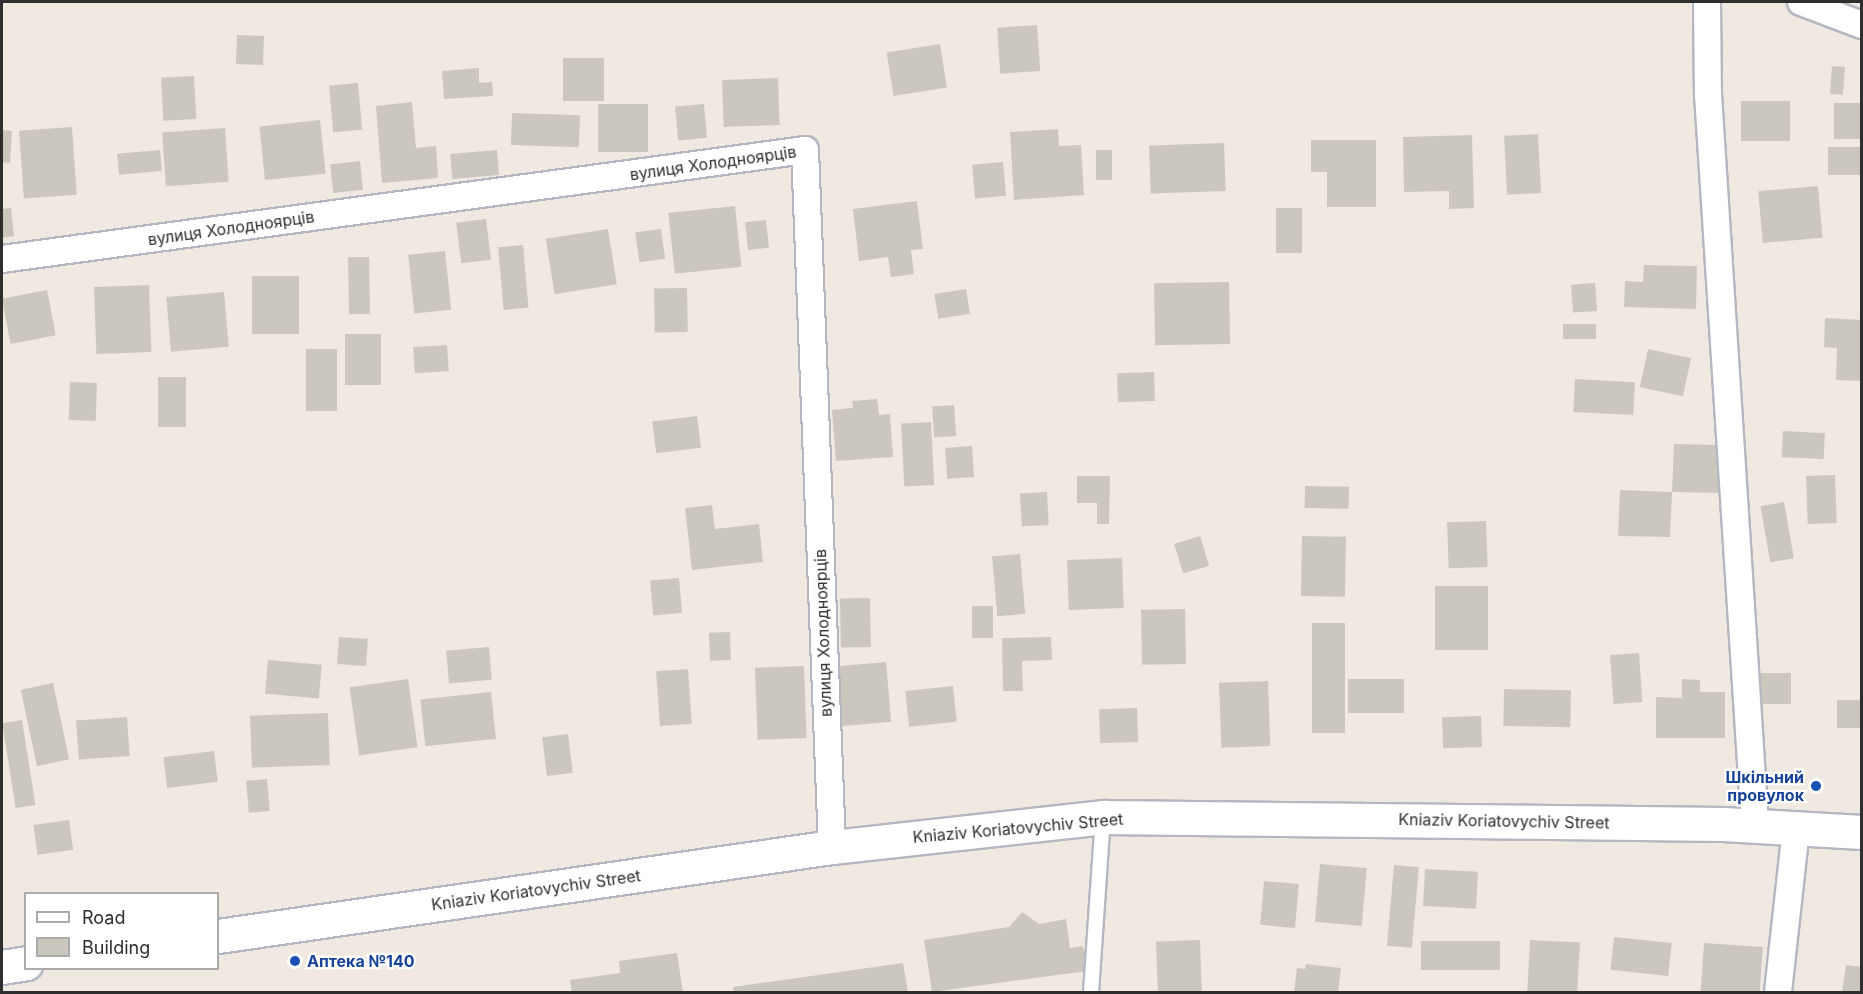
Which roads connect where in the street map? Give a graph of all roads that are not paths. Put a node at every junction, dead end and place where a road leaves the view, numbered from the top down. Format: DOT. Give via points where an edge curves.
graph roads {
  1 [pos="1707,2"];
  2 [pos="1801,2"];
  3 [pos="1862,25"];
  4 [pos="2,259"];
  5 [pos="1103,817"];
  6 [pos="1755,825"];
  7 [pos="1796,829"];
  8 [pos="1862,832"];
  9 [pos="832,847"];
  10 [pos="219,936"];
  11 [pos="24,963"];
  12 [pos="2,967"];
  13 [pos="1091,993"];
  14 [pos="1778,993"];
  1 -- 6 [label="street" via="1708,94"];
  2 -- 3 [label="street"];
  4 -- 9 [label="street, вулиця Холодноярців" via="805,150"];
  5 -- 6 [label="main road, Kniaziv Koriatovychiv Street"];
  5 -- 9 [label="main road, Kniaziv Koriatovychiv Street"];
  5 -- 13 [label="lane"];
  6 -- 7 [label="main road, Kniaziv Koriatovychiv Street"];
  7 -- 8 [label="main road, Kniaziv Koriatovychiv Street"];
  7 -- 14 [label="street"];
  9 -- 10 [label="main road, Kniaziv Koriatovychiv Street"];
  11 -- 12 [label="main road"];
}
